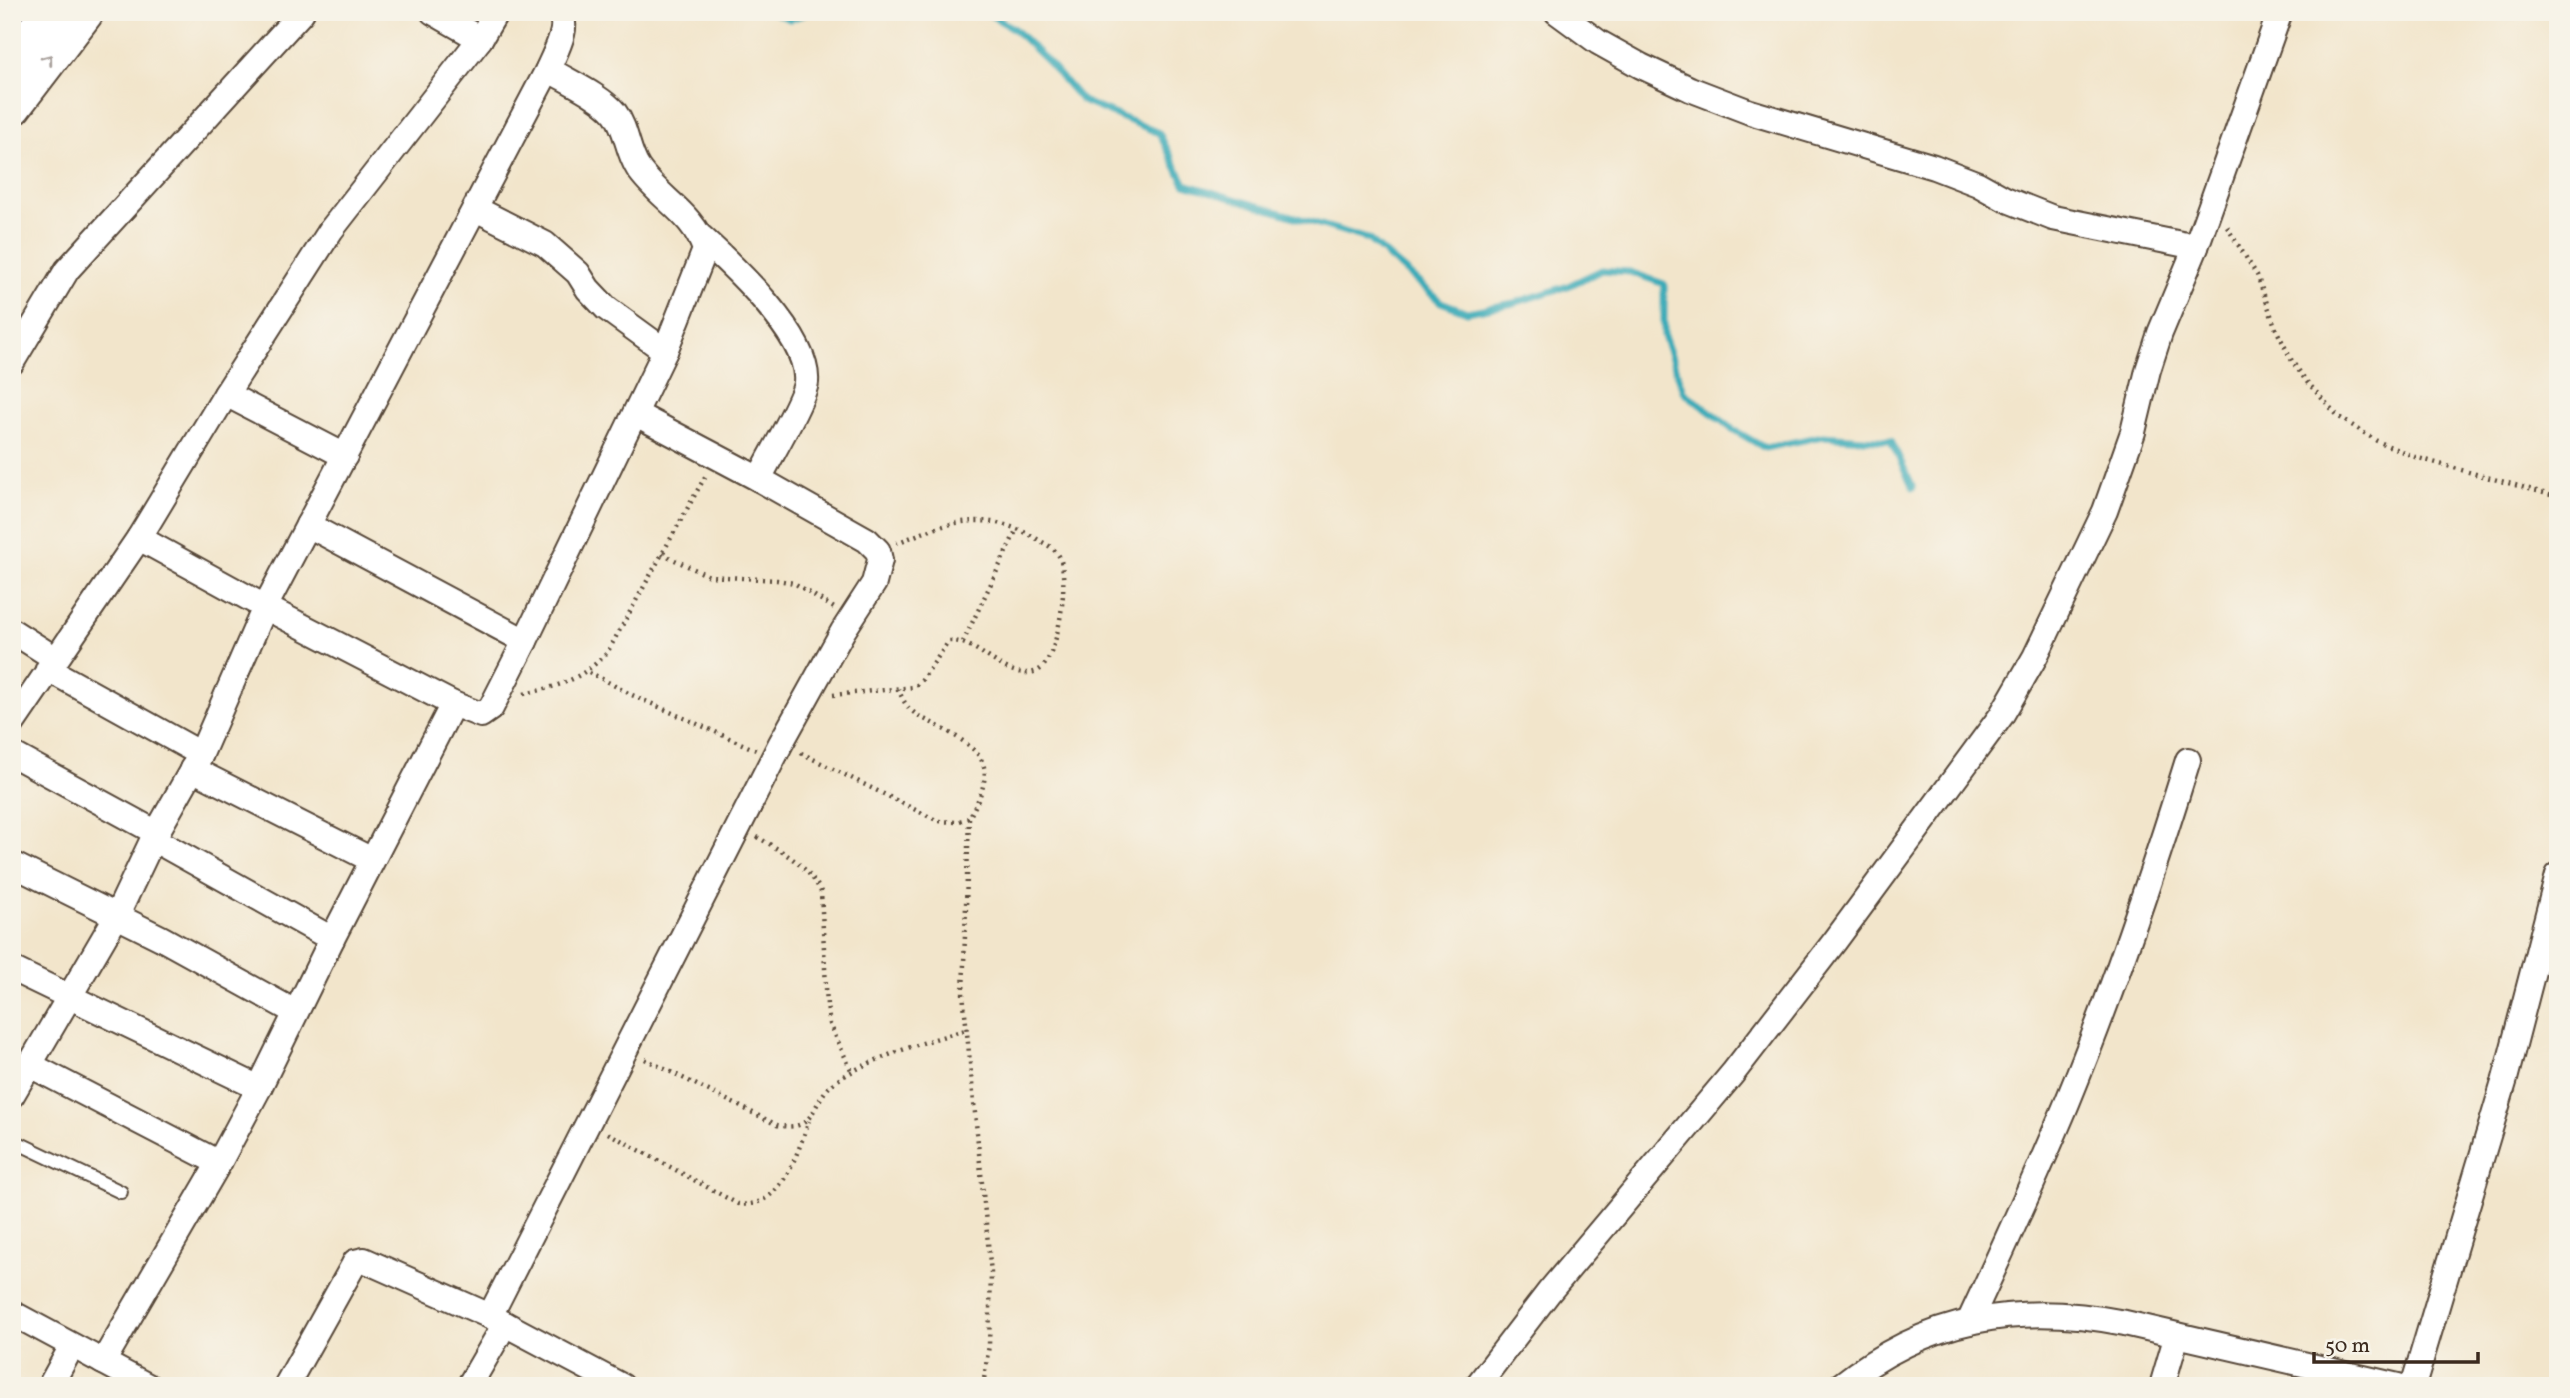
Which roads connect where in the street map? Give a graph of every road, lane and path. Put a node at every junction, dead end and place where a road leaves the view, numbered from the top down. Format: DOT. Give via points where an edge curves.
graph roads {
  1 [pos="59,12"];
  2 [pos="84,12"];
  3 [pos="302,12"];
  4 [pos="433,12"];
  5 [pos="496,12"];
  6 [pos="558,12"];
  7 [pos="1557,12"];
  8 [pos="2280,12"];
  9 [pos="480,38"];
  10 [pos="12,52"];
  11 [pos="548,69"];
  12 [pos="12,106"];
  13 [pos="2212,201"];
  14 [pos="476,209"];
  15 [pos="701,237"];
  16 [pos="2196,247"];
  17 [pos="665,351"];
  18 [pos="12,362"];
  19 [pos="226,394"];
  20 [pos="636,414"];
  21 [pos="345,456"];
  22 [pos="716,457"];
  23 [pos="759,479"];
  24 [pos="2558,497"];
  25 [pos="308,525"];
  26 [pos="1017,529"];
  27 [pos="139,538"];
  28 [pos="878,551"];
  29 [pos="662,554"];
  30 [pos="265,607"];
  31 [pos="851,619"];
  32 [pos="12,631"];
  33 [pos="525,641"];
  34 [pos="963,642"];
  35 [pos="52,664"];
  36 [pos="589,672"];
  37 [pos="898,689"];
  38 [pos="805,698"];
  39 [pos="453,704"];
  40 [pos="491,708"];
  41 [pos="12,724"];
  42 [pos="777,750"];
  43 [pos="12,754"];
  44 [pos="2188,760"];
  45 [pos="196,761"];
  46 [pos="969,818"];
  47 [pos="739,827"];
  48 [pos="155,836"];
  49 [pos="372,860"];
  50 [pos="12,864"];
  51 [pos="2558,875"];
  52 [pos="116,917"];
  53 [pos="332,939"];
  54 [pos="12,970"];
  55 [pos="70,997"];
  56 [pos="295,1012"];
  57 [pos="965,1030"];
  58 [pos="626,1049"];
  59 [pos="852,1072"];
  60 [pos="19,1077"];
  61 [pos="259,1088"];
  62 [pos="809,1120"];
  63 [pos="588,1122"];
  64 [pos="12,1140"];
  65 [pos="219,1163"];
  66 [pos="121,1192"];
  67 [pos="12,1313"];
  68 [pos="498,1320"];
  69 [pos="1969,1322"];
  70 [pos="2177,1335"];
  71 [pos="72,1346"];
  72 [pos="103,1362"];
  73 [pos="617,1385"];
  74 [pos="50,1386"];
  75 [pos="148,1386"];
  76 [pos="286,1386"];
  77 [pos="469,1386"];
  78 [pos="983,1386"];
  79 [pos="1478,1386"];
  80 [pos="1839,1386"];
  81 [pos="2162,1386"];
  82 [pos="2398,1386"];
  83 [pos="2413,1386"];
  1 -- 10 [label="main road"];
  12 -- 2 [label="main road, one-way"];
  3 -- 18 [label="street" via="67,270"];
  4 -- 9 [label="street"];
  5 -- 9 [label="street"];
  6 -- 11 [label="street" via="565,25"];
  7 -- 16 [label="street" via="1641,66 1751,113 1934,167 2053,218"];
  8 -- 13 [label="street"];
  9 -- 19 [label="street" via="331,230"];
  11 -- 14 [label="street"];
  11 -- 15 [label="street" via="615,114 637,167 682,211"];
  13 -- 16 [label="street"];
  13 -- 24 [label="path" via="2257,275 2291,361 2339,417 2377,441 2415,457"];
  14 -- 17 [label="street" via="545,244 578,272 606,308"];
  14 -- 21 [label="street"];
  15 -- 17 [label="street" via="705,250 701,263"];
  15 -- 23 [label="street" via="785,326 799,349 805,372 805,389"];
  16 -- 79 [label="street" via="2160,333 2105,511 2035,657 2001,716 1733,1073 1549,1292"];
  17 -- 20 [label="street"];
  19 -- 21 [label="street"];
  19 -- 27 [label="street"];
  20 -- 22 [label="street"];
  20 -- 33 [label="street"];
  21 -- 25 [label="street"];
  22 -- 23 [label="street"];
  22 -- 29 [label="path"];
  23 -- 28 [label="street" via="867,540"];
  25 -- 30 [label="street"];
  25 -- 33 [label="street"];
  26 -- 28 [label="path" via="975,519 956,522"];
  26 -- 34 [label="path"];
  26 -- 34 [label="path" via="1053,548 1061,559 1060,615 1051,656 1035,672 1021,671"];
  27 -- 30 [label="street"];
  27 -- 35 [label="street"];
  28 -- 31 [label="street" via="874,583"];
  29 -- 31 [label="path" via="709,576 794,583"];
  29 -- 36 [label="path" via="607,653"];
  30 -- 39 [label="street"];
  30 -- 45 [label="street"];
  31 -- 38 [label="street"];
  32 -- 35 [label="street"];
  33 -- 40 [label="street"];
  34 -- 37 [label="path" via="949,641 920,683"];
  35 -- 41 [label="street"];
  35 -- 45 [label="street"];
  36 -- 40 [label="path"];
  36 -- 42 [label="path" via="643,700"];
  37 -- 38 [label="path"];
  37 -- 46 [label="path" via="916,715 980,753 984,776"];
  38 -- 42 [label="street"];
  39 -- 40 [label="street" via="481,715"];
  39 -- 49 [label="street"];
  42 -- 46 [label="path" via="938,821"];
  42 -- 47 [label="street"];
  43 -- 48 [label="street"];
  44 -- 69 [label="street" via="2152,875 2068,1101"];
  45 -- 48 [label="street"];
  45 -- 49 [label="street"];
  46 -- 57 [label="path"];
  47 -- 58 [label="street"];
  47 -- 59 [label="path" via="788,857 814,878 821,892 830,1024"];
  48 -- 52 [label="street"];
  48 -- 53 [label="street"];
  49 -- 53 [label="street"];
  50 -- 52 [label="street"];
  51 -- 83 [label="street" via="2505,1079"];
  52 -- 55 [label="street"];
  52 -- 56 [label="street"];
  53 -- 56 [label="street"];
  54 -- 55 [label="street"];
  55 -- 60 [label="street"];
  55 -- 61 [label="street"];
  56 -- 61 [label="street"];
  57 -- 59 [label="path" via="925,1041"];
  57 -- 78 [label="path" via="991,1273"];
  58 -- 62 [label="path" via="777,1125 800,1126"];
  58 -- 63 [label="street"];
  59 -- 62 [label="path" via="823,1094"];
  60 -- 65 [label="street"];
  61 -- 65 [label="street"];
  62 -- 63 [label="path" via="776,1191 747,1205"];
  63 -- 68 [label="street"];
  64 -- 66 [label="lane"];
  65 -- 72 [label="street"];
  67 -- 71 [label="street"];
  68 -- 73 [label="street"];
  68 -- 76 [label="street" via="360,1260"];
  68 -- 77 [label="street"];
  69 -- 70 [label="street" via="2008,1315 2087,1315"];
  69 -- 80 [label="street" via="1895,1349"];
  70 -- 81 [label="street"];
  70 -- 82 [label="street"];
  71 -- 72 [label="street"];
  71 -- 74 [label="street"];
  72 -- 75 [label="street"];
}
